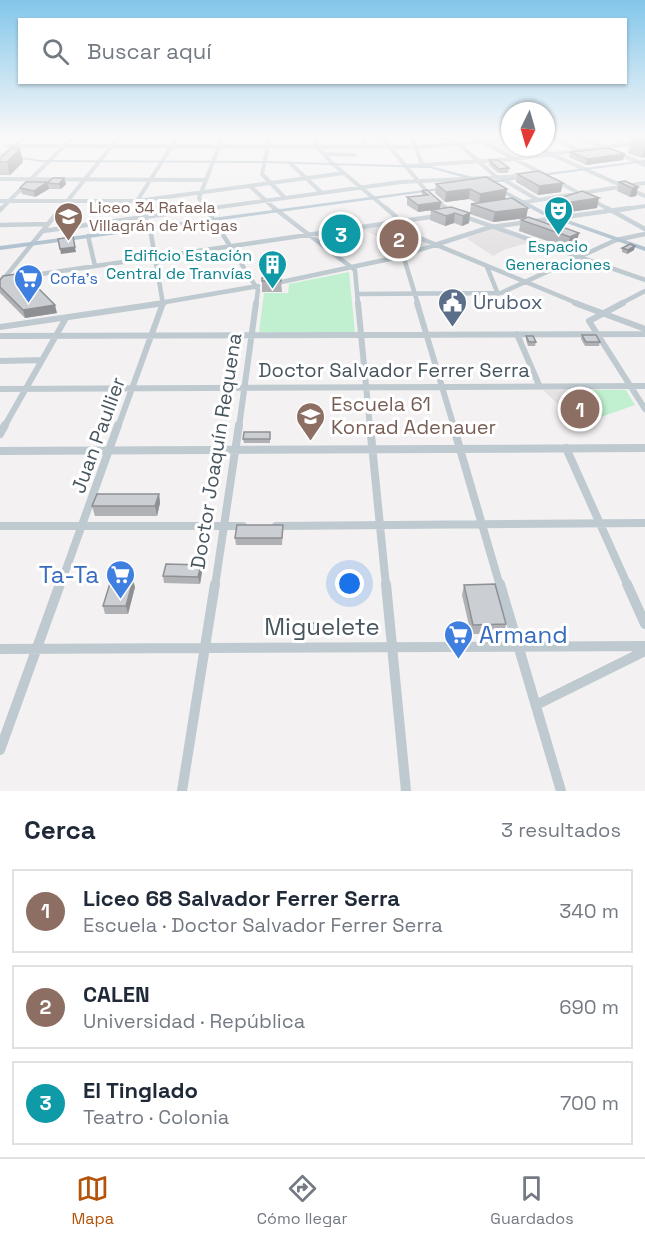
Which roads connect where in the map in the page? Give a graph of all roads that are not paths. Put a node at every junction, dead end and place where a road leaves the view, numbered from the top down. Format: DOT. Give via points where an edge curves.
graph roads {
  1 [pos="37,173"];
  2 [pos="89,173"];
  3 [pos="154,173"];
  4 [pos="209,173"];
  5 [pos="262,173"];
  6 [pos="301,173"];
  7 [pos="344,173"];
  8 [pos="413,173"];
  9 [pos="455,173"];
  10 [pos="491,173"];
  11 [pos="552,173"];
  12 [pos="593,173"];
  13 [pos="543,174"];
  14 [pos="495,176"];
  15 [pos="526,176"];
  16 [pos="473,177"];
  17 [pos="0,178"];
  18 [pos="307,178"];
  19 [pos="31,179"];
  20 [pos="84,179"];
  21 [pos="150,179"];
  22 [pos="206,180"];
  23 [pos="504,180"];
  24 [pos="420,181"];
  25 [pos="486,182"];
  26 [pos="270,183"];
  27 [pos="645,183"];
  28 [pos="250,186"];
  29 [pos="625,186"];
  30 [pos="360,187"];
  31 [pos="426,190"];
  32 [pos="201,192"];
  33 [pos="322,192"];
  34 [pos="581,194"];
  35 [pos="645,196"];
  36 [pos="372,197"];
  37 [pos="285,198"];
  38 [pos="0,201"];
  39 [pos="8,201"];
  40 [pos="66,201"];
  41 [pos="137,201"];
  42 [pos="265,201"];
  43 [pos="538,201"];
  44 [pos="522,203"];
  45 [pos="511,205"];
  46 [pos="645,206"];
  47 [pos="207,208"];
  48 [pos="0,210"];
  49 [pos="276,210"];
  50 [pos="613,211"];
  51 [pos="467,212"];
  52 [pos="456,213"];
  53 [pos="144,217"];
  54 [pos="213,218"];
  55 [pos="548,218"];
  56 [pos="560,219"];
  57 [pos="401,222"];
  58 [pos="48,224"];
  59 [pos="385,224"];
  60 [pos="0,225"];
  61 [pos="494,226"];
  62 [pos="150,227"];
  63 [pos="645,229"];
  64 [pos="43,231"];
  65 [pos="309,234"];
  66 [pos="645,234"];
  67 [pos="88,236"];
  68 [pos="616,240"];
  69 [pos="33,242"];
  70 [pos="434,245"];
  71 [pos="231,246"];
  72 [pos="0,247"];
  73 [pos="645,249"];
  74 [pos="403,255"];
  75 [pos="580,256"];
  76 [pos="156,257"];
  77 [pos="95,266"];
  78 [pos="487,267"];
  79 [pos="353,268"];
  80 [pos="645,280"];
  81 [pos="1,281"];
  82 [pos="525,283"];
  83 [pos="256,287"];
  84 [pos="645,291"];
  85 [pos="358,294"];
  86 [pos="414,294"];
  87 [pos="498,294"];
  88 [pos="163,303"];
  89 [pos="580,305"];
  90 [pos="603,314"];
  91 [pos="66,318"];
  92 [pos="589,321"];
  93 [pos="0,327"];
  94 [pos="645,329"];
  95 [pos="517,334"];
  96 [pos="597,334"];
  97 [pos="645,334"];
  98 [pos="361,335"];
  99 [pos="426,335"];
  100 [pos="0,336"];
  101 [pos="56,336"];
  102 [pos="152,336"];
  103 [pos="252,336"];
  104 [pos="42,360"];
  105 [pos="0,361"];
  106 [pos="442,386"];
  107 [pos="539,386"];
  108 [pos="630,386"];
  109 [pos="645,386"];
  110 [pos="367,387"];
  111 [pos="25,388"];
  112 [pos="132,388"];
  113 [pos="244,388"];
  114 [pos="0,389"];
  115 [pos="645,409"];
  116 [pos="0,434"];
  117 [pos="461,448"];
  118 [pos="566,448"];
  119 [pos="645,448"];
  120 [pos="374,449"];
  121 [pos="110,450"];
  122 [pos="236,450"];
  123 [pos="0,451"];
  124 [pos="484,524"];
  125 [pos="600,524"];
  126 [pos="645,524"];
  127 [pos="382,525"];
  128 [pos="0,526"];
  129 [pos="82,526"];
  130 [pos="223,526"];
  131 [pos="257,526"];
  132 [pos="268,526"];
  133 [pos="645,624"];
  134 [pos="392,646"];
  135 [pos="645,646"];
  136 [pos="519,647"];
  137 [pos="204,648"];
  138 [pos="0,649"];
  139 [pos="36,649"];
  140 [pos="645,651"];
  141 [pos="536,705"];
  142 [pos="0,750"];
  143 [pos="182,791"];
  144 [pos="406,791"];
  145 [pos="561,791"];
  1 -- 19 [label="street"];
  2 -- 20 [label="street"];
  3 -- 21 [label="street"];
  4 -- 22 [label="street"];
  5 -- 26 [label="street"];
  6 -- 18 [label="street"];
  7 -- 18 [label="street"];
  7 -- 30 [label="street"];
  8 -- 24 [label="street"];
  9 -- 16 [label="main road"];
  10 -- 14 [label="street"];
  11 -- 13 [label="main road"];
  12 -- 29 [label="street"];
  13 -- 15 [label="main road"];
  13 -- 23 [label="main road"];
  13 -- 34 [label="street"];
  14 -- 15 [label="street"];
  14 -- 16 [label="street"];
  15 -- 25 [label="main road"];
  16 -- 24 [label="street"];
  16 -- 25 [label="main road"];
  17 -- 19 [label="street"];
  18 -- 26 [label="street"];
  18 -- 33 [label="street"];
  19 -- 20 [label="street"];
  19 -- 39 [label="street"];
  20 -- 21 [label="street"];
  20 -- 40 [label="street"];
  21 -- 22 [label="street"];
  21 -- 41 [label="street"];
  22 -- 32 [label="street"];
  23 -- 25 [label="main road"];
  23 -- 43 [label="street"];
  24 -- 30 [label="street"];
  24 -- 31 [label="street"];
  25 -- 31 [label="main road"];
  25 -- 44 [label="main road"];
  26 -- 28 [label="street"];
  26 -- 37 [label="street"];
  27 -- 29 [label="street"];
  28 -- 32 [label="street"];
  28 -- 42 [label="street"];
  29 -- 34 [label="street"];
  29 -- 35 [label="street"];
  30 -- 33 [label="street"];
  30 -- 36 [label="street"];
  31 -- 36 [label="main road"];
  31 -- 52 [label="street"];
  32 -- 41 [label="street"];
  32 -- 47 [label="street" via="199,198"];
  33 -- 37 [label="street"];
  34 -- 43 [label="street"];
  34 -- 50 [label="street"];
  36 -- 49 [label="main road"];
  36 -- 57 [label="street"];
  37 -- 42 [label="street"];
  38 -- 39 [label="street"];
  39 -- 40 [label="street"];
  39 -- 48 [label="street"];
  40 -- 41 [label="street"];
  40 -- 58 [label="street"];
  41 -- 53 [label="street, Juan Paullier"];
  42 -- 47 [label="street"];
  42 -- 49 [label="street"];
  43 -- 44 [label="street"];
  44 -- 45 [label="street"];
  44 -- 55 [label="main road"];
  46 -- 50 [label="street"];
  47 -- 53 [label="street"];
  47 -- 54 [label="street"];
  49 -- 54 [label="main road"];
  49 -- 65 [label="street"];
  50 -- 56 [label="street"];
  50 -- 63 [label="street"];
  51 -- 52 [label="street"];
  52 -- 57 [label="street"];
  52 -- 61 [label="street"];
  53 -- 62 [label="street, Juan Paullier"];
  53 -- 64 [label="street"];
  54 -- 62 [label="main road"];
  54 -- 71 [label="street"];
  55 -- 56 [label="main road"];
  55 -- 61 [label="street"];
  56 -- 68 [label="main road"];
  57 -- 59 [label="street"];
  58 -- 60 [label="street"];
  58 -- 64 [label="street"];
  59 -- 65 [label="street"];
  59 -- 70 [label="street"];
  61 -- 70 [label="street"];
  61 -- 75 [label="street"];
  62 -- 67 [label="main road"];
  62 -- 69 [label="main road"];
  62 -- 76 [label="street, Juan Paullier"];
  64 -- 69 [label="street"];
  65 -- 71 [label="street"];
  65 -- 79 [label="street"];
  66 -- 68 [label="street"];
  67 -- 69 [label="main road"];
  67 -- 77 [label="street"];
  68 -- 73 [label="main road"];
  68 -- 75 [label="street"];
  69 -- 72 [label="main road"];
  69 -- 81 [label="street"];
  70 -- 74 [label="street"];
  70 -- 78 [label="street"];
  71 -- 76 [label="street"];
  71 -- 83 [label="street"];
  74 -- 79 [label="street"];
  74 -- 86 [label="street"];
  75 -- 80 [label="street"];
  75 -- 82 [label="street"];
  76 -- 77 [label="street"];
  76 -- 88 [label="street, Juan Paullier"];
  77 -- 81 [label="street"];
  78 -- 82 [label="street"];
  78 -- 87 [label="street"];
  79 -- 83 [label="street"];
  79 -- 85 [label="street"];
  82 -- 87 [label="street"];
  82 -- 89 [label="street"];
  83 -- 88 [label="street"];
  83 -- 103 [label="street, Doctor Joaquín Requena"];
  84 -- 90 [label="street"];
  85 -- 86 [label="street"];
  85 -- 98 [label="street"];
  86 -- 87 [label="street"];
  86 -- 99 [label="street"];
  88 -- 91 [label="street"];
  88 -- 102 [label="street, Juan Paullier"];
  89 -- 90 [label="street"];
  89 -- 92 [label="street"];
  90 -- 92 [label="street"];
  90 -- 94 [label="street"];
  91 -- 93 [label="street"];
  91 -- 101 [label="street"];
  92 -- 96 [label="street"];
  95 -- 96 [label="street"];
  95 -- 99 [label="street"];
  95 -- 107 [label="street"];
  96 -- 97 [label="street"];
  96 -- 108 [label="street"];
  98 -- 99 [label="street"];
  98 -- 103 [label="street"];
  98 -- 110 [label="street"];
  99 -- 106 [label="street"];
  100 -- 101 [label="street"];
  101 -- 102 [label="street"];
  101 -- 104 [label="street"];
  102 -- 103 [label="street"];
  102 -- 112 [label="street, Juan Paullier"];
  103 -- 113 [label="street, Doctor Joaquín Requena"];
  104 -- 105 [label="street"];
  104 -- 111 [label="street"];
  106 -- 107 [label="street, Doctor Salvador Ferrer Serra"];
  106 -- 110 [label="street, Doctor Salvador Ferrer Serra"];
  106 -- 117 [label="street"];
  107 -- 108 [label="street, Doctor Salvador Ferrer Serra"];
  108 -- 109 [label="street, Doctor Salvador Ferrer Serra"];
  108 -- 115 [label="street"];
  110 -- 113 [label="street, Doctor Salvador Ferrer Serra"];
  110 -- 120 [label="street"];
  111 -- 112 [label="street, Doctor Salvador Ferrer Serra"];
  111 -- 114 [label="street, Doctor Salvador Ferrer Serra"];
  111 -- 116 [label="street"];
  112 -- 113 [label="street, Doctor Salvador Ferrer Serra"];
  112 -- 121 [label="street, Juan Paullier"];
  113 -- 122 [label="street, Doctor Joaquín Requena"];
  117 -- 118 [label="street"];
  117 -- 120 [label="street"];
  117 -- 124 [label="street"];
  118 -- 119 [label="street"];
  118 -- 125 [label="street"];
  120 -- 122 [label="street"];
  120 -- 127 [label="street"];
  121 -- 122 [label="street"];
  121 -- 123 [label="street"];
  121 -- 129 [label="street, Juan Paullier"];
  122 -- 130 [label="street, Doctor Joaquín Requena"];
  124 -- 125 [label="street"];
  124 -- 127 [label="street"];
  124 -- 136 [label="street"];
  125 -- 126 [label="street"];
  125 -- 133 [label="street"];
  127 -- 132 [label="street"];
  127 -- 134 [label="street"];
  128 -- 129 [label="street"];
  129 -- 130 [label="street"];
  129 -- 139 [label="street, Juan Paullier"];
  130 -- 131 [label="street"];
  130 -- 137 [label="street, Doctor Joaquín Requena"];
  134 -- 136 [label="street, Miguelete"];
  134 -- 137 [label="street, Miguelete"];
  134 -- 144 [label="street"];
  135 -- 136 [label="street, Miguelete"];
  136 -- 141 [label="street"];
  137 -- 139 [label="street, Miguelete"];
  137 -- 143 [label="street, Doctor Joaquín Requena"];
  138 -- 139 [label="street, Miguelete"];
  139 -- 142 [label="street, Juan Paullier"];
  140 -- 141 [label="street"];
  141 -- 145 [label="street"];
}
